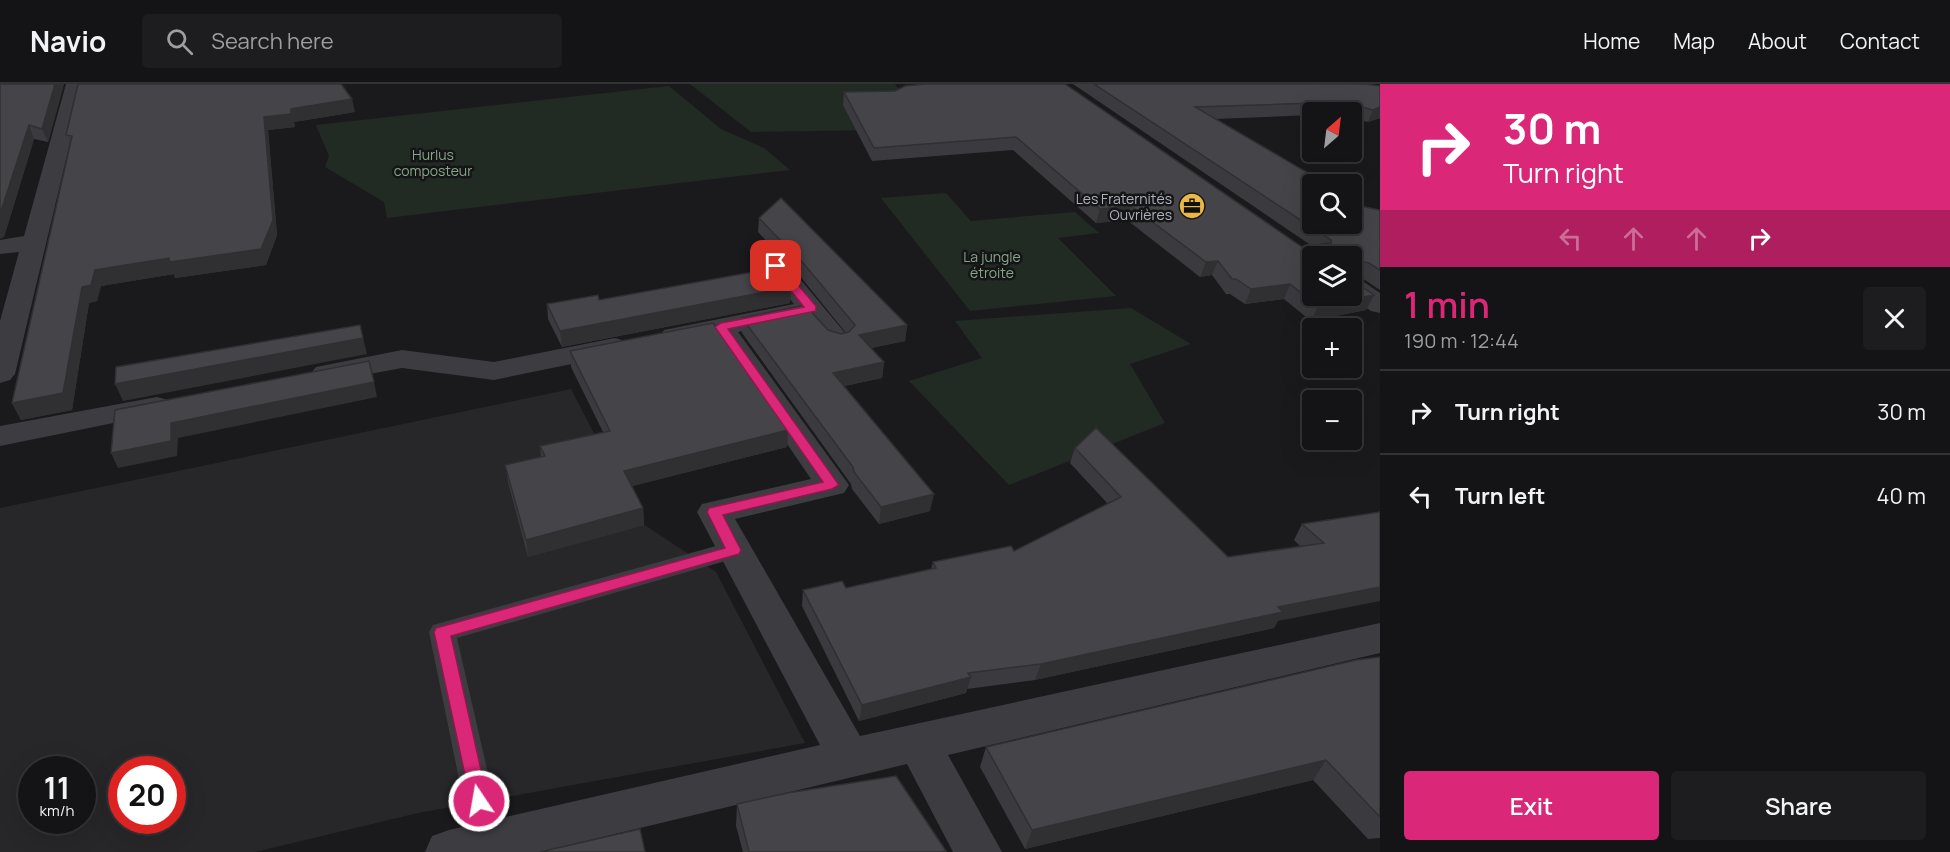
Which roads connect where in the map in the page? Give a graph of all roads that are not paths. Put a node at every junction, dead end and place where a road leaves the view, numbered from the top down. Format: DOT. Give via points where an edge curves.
graph roads {
  1 [pos="75,84"];
  2 [pos="35,242"];
  3 [pos="0,247"];
  4 [pos="776,266"];
  5 [pos="812,309"];
  6 [pos="721,327"];
  7 [pos="837,340"];
  8 [pos="0,374"];
  9 [pos="298,379"];
  10 [pos="184,401"];
  11 [pos="0,436"];
  12 [pos="734,550"];
  13 [pos="1380,638"];
  14 [pos="918,743"];
  15 [pos="849,757"];
  16 [pos="469,848"];
  17 [pos="978,852"];
  1 -- 2 [label="street"];
  2 -- 3 [label="street"];
  2 -- 8 [label="street"];
  4 -- 5 [label="street"];
  5 -- 6 [label="street"];
  5 -- 7 [label="street"];
  6 -- 9 [label="street" via="494,371 402,359"];
  6 -- 12 [label="street" via="832,485 714,512"];
  10 -- 11 [label="street"];
  12 -- 15 [label="street"];
  12 -- 16 [label="lane" via="442,632"];
  13 -- 14 [label="street"];
  14 -- 15 [label="street"];
  14 -- 17 [label="street"];
  15 -- 16 [label="street"];
}
